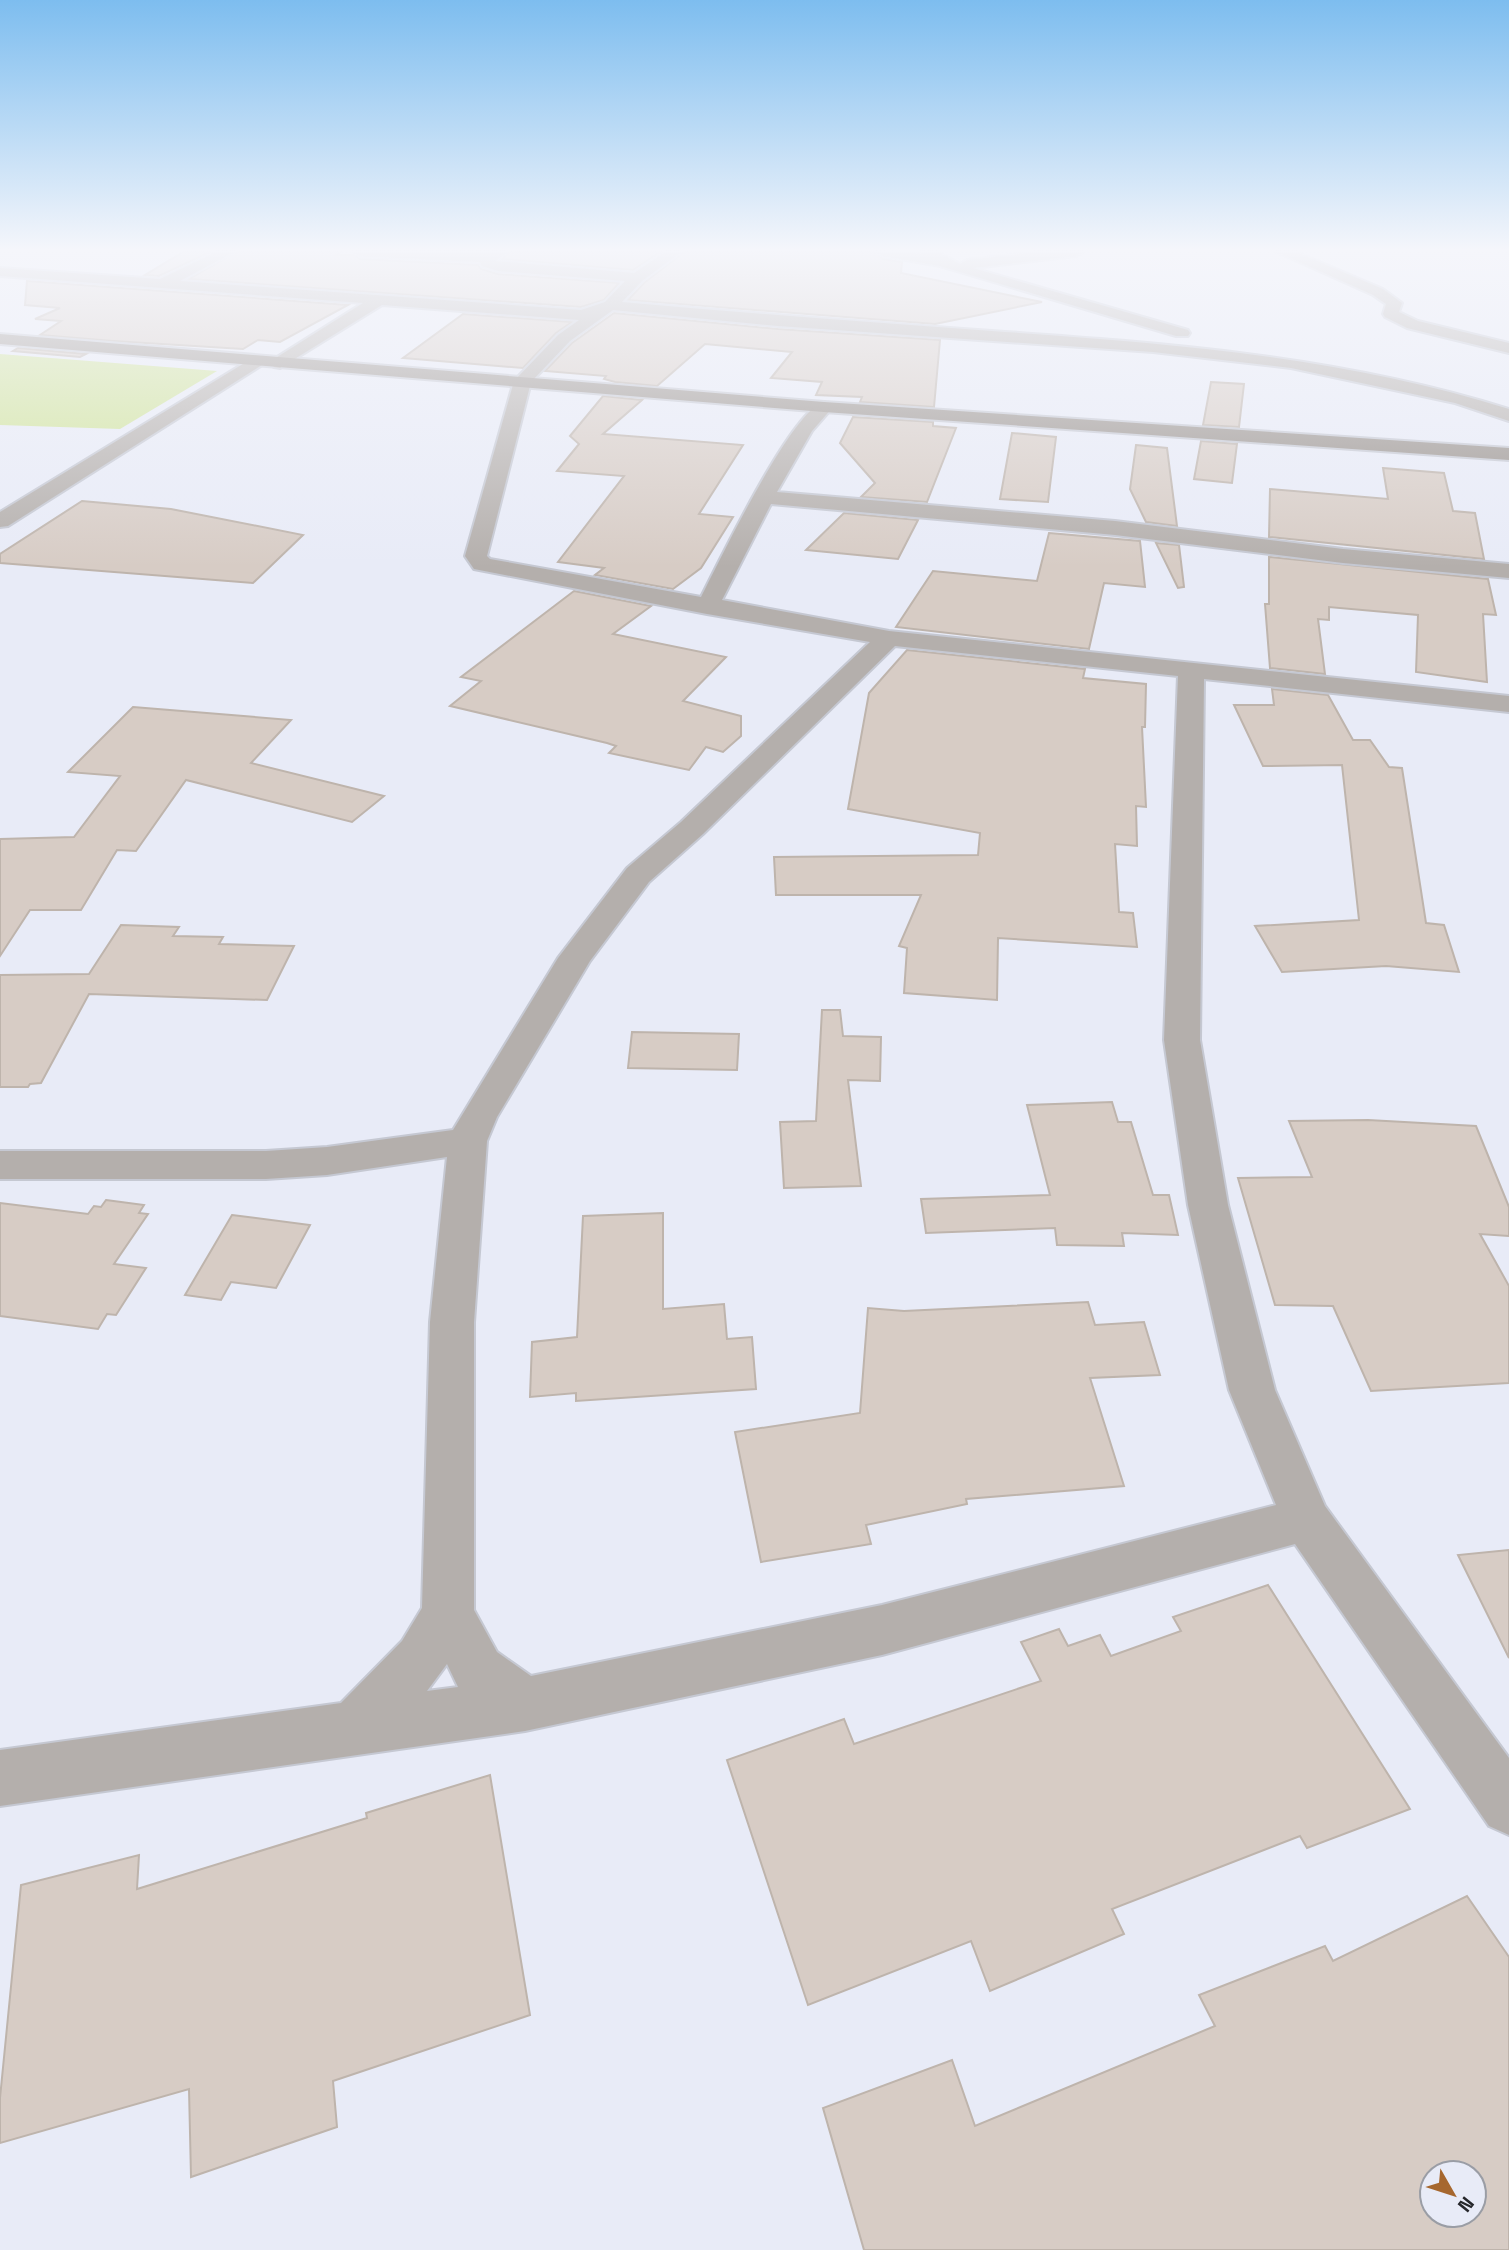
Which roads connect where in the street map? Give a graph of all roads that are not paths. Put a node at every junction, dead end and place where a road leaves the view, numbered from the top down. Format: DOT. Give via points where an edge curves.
graph roads {
  1 [pos="209,357"];
  2 [pos="289,357"];
  3 [pos="546,357"];
  4 [pos="1239,357"];
  5 [pos="1269,357"];
  6 [pos="256,361"];
  7 [pos="280,363"];
  8 [pos="1290,363"];
  9 [pos="523,381"];
  10 [pos="824,407"];
  11 [pos="1509,415"];
  12 [pos="1509,454"];
  13 [pos="764,497"];
  14 [pos="0,521"];
  15 [pos="1509,572"];
  16 [pos="707,607"];
  17 [pos="889,638"];
  18 [pos="1191,670"];
  19 [pos="1509,704"];
  20 [pos="468,1141"];
  21 [pos="0,1165"];
  22 [pos="1306,1519"];
  23 [pos="448,1613"];
  24 [pos="525,1704"];
  25 [pos="354,1730"];
  26 [pos="0,1778"];
  27 [pos="1509,1806"];
  1 -- 6 [label="main road"];
  2 -- 7 [label="street"];
  3 -- 9 [label="street"];
  4 -- 8 [label="street"];
  5 -- 8 [label="street"];
  6 -- 7 [label="main road"];
  6 -- 14 [label="street"];
  7 -- 9 [label="main road"];
  8 -- 11 [label="street" via="1459,399"];
  9 -- 10 [label="main road"];
  9 -- 16 [label="street" via="478,561 498,569"];
  10 -- 12 [label="main road"];
  10 -- 13 [label="street" via="804,428"];
  13 -- 15 [label="street" via="1115,528"];
  13 -- 16 [label="street"];
  16 -- 17 [label="street"];
  17 -- 18 [label="street"];
  17 -- 20 [label="street" via="638,875 575,958"];
  18 -- 19 [label="street"];
  18 -- 22 [label="street" via="1182,1040 1208,1205 1252,1390"];
  20 -- 21 [label="street" via="266,1165"];
  20 -- 23 [label="street" via="452,1322"];
  22 -- 24 [label="street" via="882,1630"];
  22 -- 27 [label="street"];
  23 -- 24 [label="street" via="478,1670"];
  23 -- 25 [label="street" via="421,1659"];
  24 -- 25 [label="street"];
  25 -- 26 [label="street"];
}
